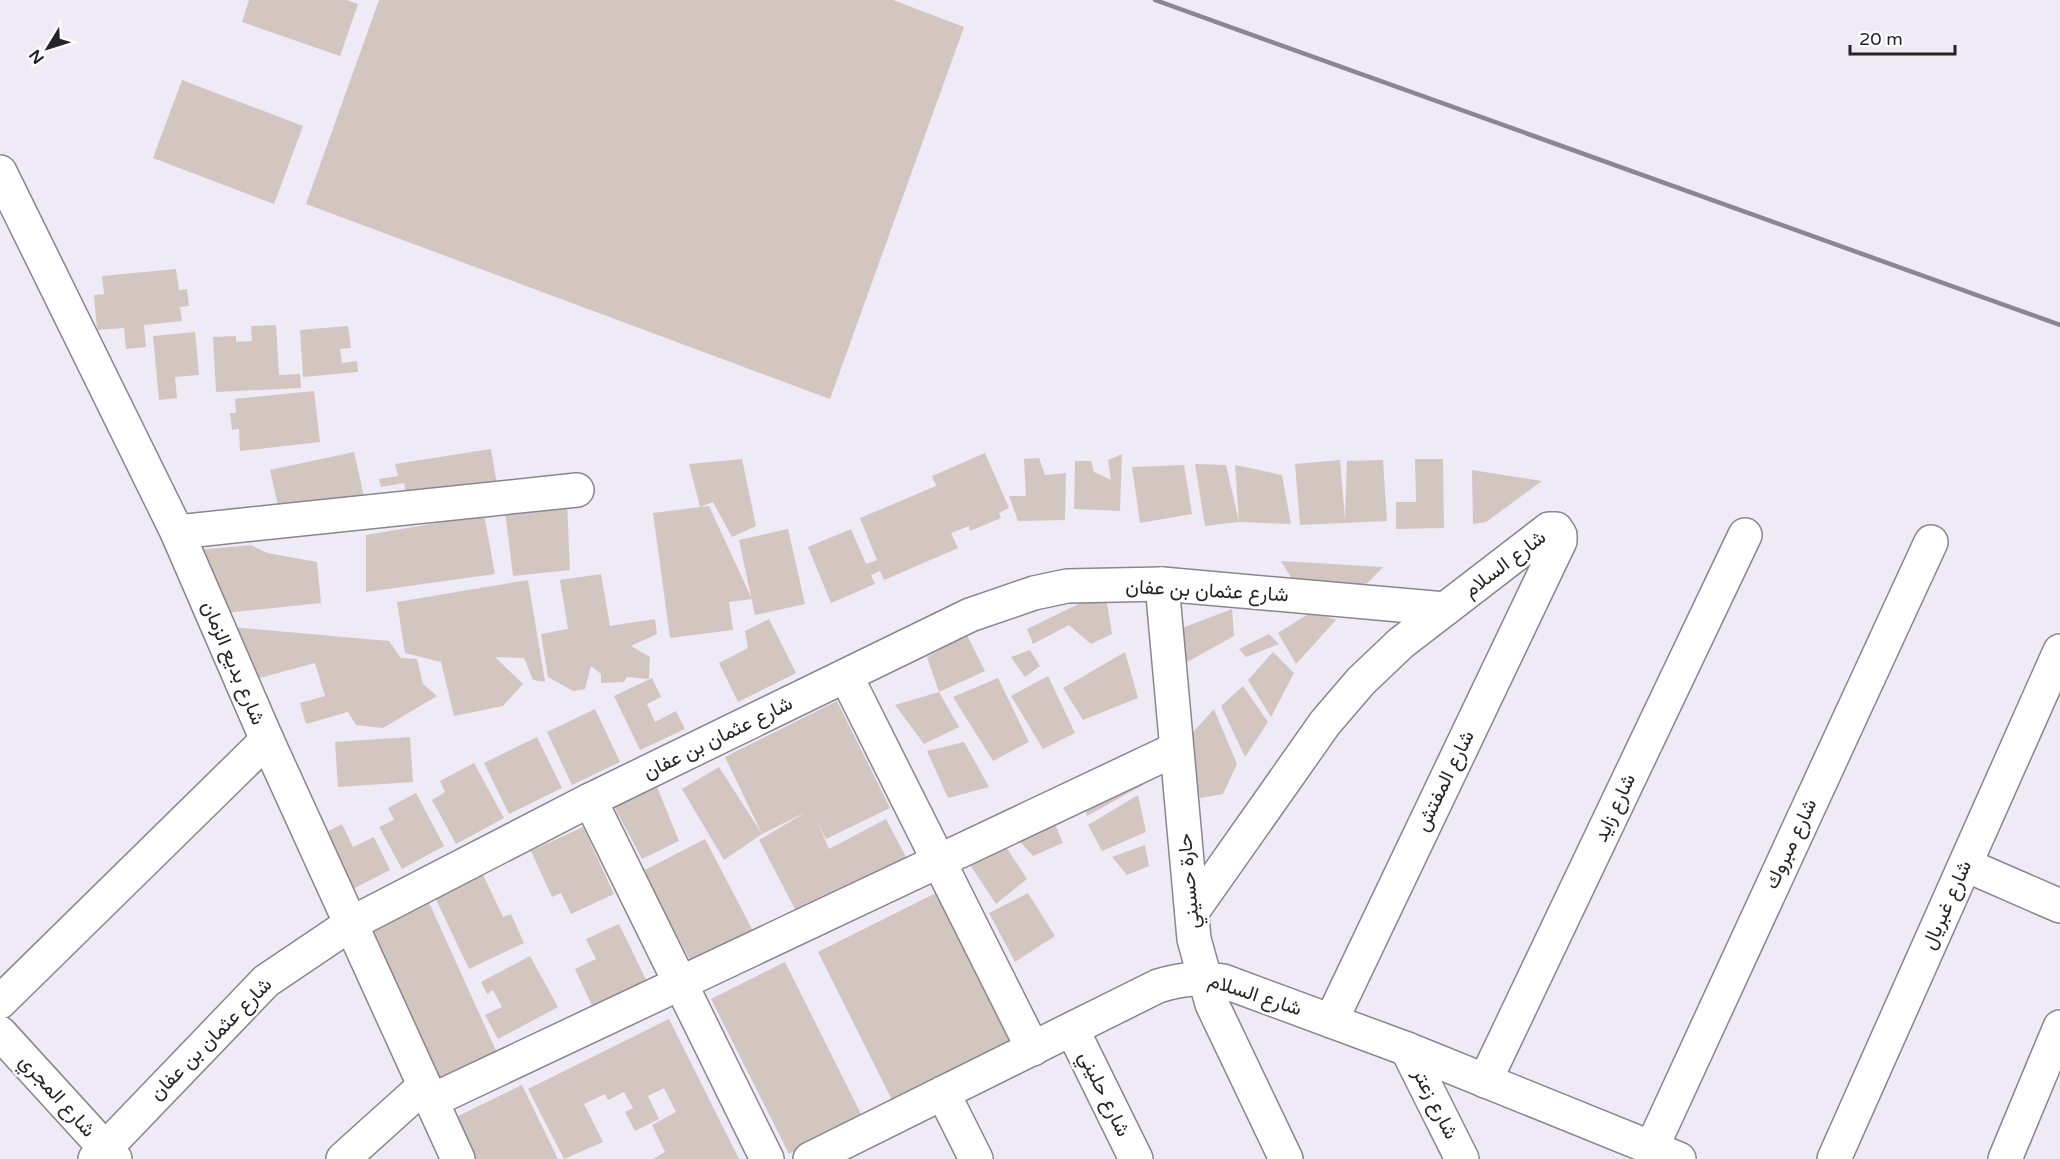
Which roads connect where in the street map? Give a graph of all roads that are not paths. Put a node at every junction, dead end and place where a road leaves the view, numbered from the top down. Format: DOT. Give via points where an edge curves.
graph roads {
  1 [pos="0,172"];
  2 [pos="577,490"];
  3 [pos="177,532"];
  4 [pos="1745,535"];
  5 [pos="1560,541"];
  6 [pos="1931,542"];
  7 [pos="1162,584"];
  8 [pos="1445,609"];
  9 [pos="2060,651"];
  10 [pos="846,676"];
  11 [pos="267,740"];
  12 [pos="1176,749"];
  13 [pos="590,800"];
  14 [pos="939,861"];
  15 [pos="1966,865"];
  16 [pos="2060,906"];
  17 [pos="1192,912"];
  18 [pos="352,922"];
  19 [pos="1202,977"];
  20 [pos="680,983"];
  21 [pos="0,1002"];
  22 [pos="1331,1021"];
  23 [pos="2060,1027"];
  24 [pos="1072,1029"];
  25 [pos="0,1033"];
  26 [pos="1033,1049"];
  27 [pos="1407,1049"];
  28 [pos="1485,1081"];
  29 [pos="944,1093"];
  30 [pos="427,1094"];
  31 [pos="1665,1153"];
  32 [pos="105,1156"];
  33 [pos="343,1159"];
  34 [pos="458,1159"];
  35 [pos="767,1159"];
  36 [pos="810,1159"];
  37 [pos="975,1159"];
  38 [pos="1136,1159"];
  39 [pos="1286,1159"];
  40 [pos="1462,1159"];
  41 [pos="1834,1159"];
  42 [pos="2005,1159"];
  1 -- 3 [label="street, شارع بديع الزمان"];
  2 -- 3 [label="street"];
  3 -- 11 [label="street, شارع بديع الزمان"];
  4 -- 28 [label="street, شارع زايد"];
  5 -- 8 [label="street, شارع السلام" via="1556,529 1549,529"];
  5 -- 22 [label="street, شارع المفتش"];
  6 -- 31 [label="street, شارع مبروك"];
  7 -- 8 [label="street, شارع عثمان بن عفان"];
  7 -- 10 [label="street, شارع عثمان بن عفان" via="1067,586 1034,593 970,615"];
  7 -- 12 [label="street, حارة حسيني"];
  8 -- 17 [label="street, شارع السلام" via="1369,673 1325,723"];
  9 -- 15 [label="street, شارع غبريال"];
  10 -- 13 [label="street, شارع عثمان بن عفان"];
  10 -- 14 [label="street"];
  11 -- 18 [label="street, شارع بديع الزمان"];
  11 -- 21 [label="street"];
  12 -- 14 [label="street"];
  12 -- 17 [label="street, حارة حسيني"];
  13 -- 18 [label="street, شارع عثمان بن عفان"];
  13 -- 20 [label="street"];
  14 -- 20 [label="street"];
  14 -- 26 [label="street"];
  15 -- 16 [label="street"];
  15 -- 41 [label="street, شارع غبريال"];
  17 -- 19 [label="street, حارة حسيني"];
  18 -- 30 [label="street, شارع بديع الزمان"];
  18 -- 32 [label="street, شارع عثمان بن عفان" via="266,981"];
  19 -- 22 [label="street, شارع السلام"];
  19 -- 24 [label="street, شارع السلام" via="1158,986"];
  19 -- 39 [label="street, حارة حسيني" via="1215,1013"];
  20 -- 30 [label="street"];
  20 -- 35 [label="street"];
  22 -- 27 [label="street, شارع السلام"];
  23 -- 42 [label="street"];
  24 -- 26 [label="street, شارع السلام"];
  24 -- 38 [label="street, شارع حليني"];
  25 -- 32 [label="street, شارع المجري"];
  26 -- 29 [label="street, شارع السلام"];
  27 -- 28 [label="street, شارع السلام"];
  27 -- 40 [label="street, شارع زعتر"];
  28 -- 31 [label="street, شارع السلام"];
  29 -- 36 [label="street, شارع السلام"];
  29 -- 37 [label="street"];
  30 -- 33 [label="street"];
  30 -- 34 [label="street, شارع بديع الزمان"];
}
